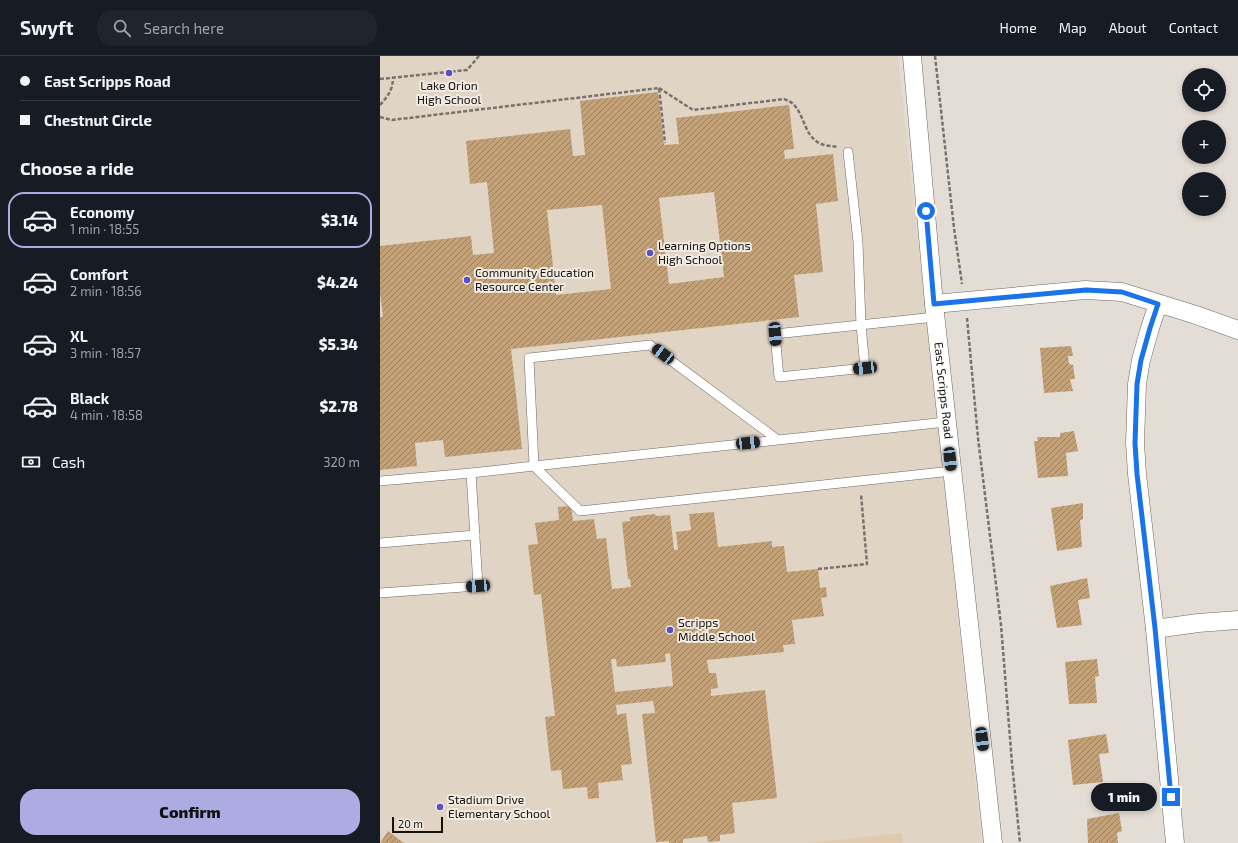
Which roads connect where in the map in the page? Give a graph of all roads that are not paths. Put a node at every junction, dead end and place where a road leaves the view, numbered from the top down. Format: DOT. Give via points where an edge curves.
graph roads {
  1 [pos="912,56"];
  2 [pos="848,152"];
  3 [pos="1158,304"];
  4 [pos="935,310"];
  5 [pos="861,325"];
  6 [pos="1238,330"];
  7 [pos="946,422"];
  8 [pos="778,440"];
  9 [pos="534,466"];
  10 [pos="952,472"];
  11 [pos="471,473"];
  12 [pos="380,481"];
  13 [pos="475,535"];
  14 [pos="380,543"];
  15 [pos="380,593"];
  16 [pos="1238,620"];
  17 [pos="1155,628"];
  18 [pos="993,843"];
  19 [pos="1175,843"];
  1 -- 4 [label="street, East Scripps Road"];
  2 -- 5 [label="lane" via="858,242"];
  3 -- 4 [label="street" via="1122,292 1086,290 965,301"];
  3 -- 6 [label="street"];
  3 -- 17 [label="street" via="1141,360 1135,428 1137,474"];
  4 -- 5 [label="lane"];
  4 -- 7 [label="street, East Scripps Road"];
  5 -- 5 [label="lane" via="865,368 779,377 775,334"];
  7 -- 8 [label="lane"];
  7 -- 10 [label="street, East Scripps Road"];
  8 -- 9 [label="lane"];
  8 -- 9 [label="lane" via="650,345 529,358"];
  9 -- 10 [label="lane" via="580,511"];
  9 -- 11 [label="lane"];
  10 -- 18 [label="street, East Scripps Road"];
  11 -- 12 [label="lane"];
  11 -- 13 [label="lane"];
  13 -- 14 [label="lane"];
  13 -- 15 [label="lane" via="478,586"];
  16 -- 17 [label="street"];
  17 -- 19 [label="street"];
}
